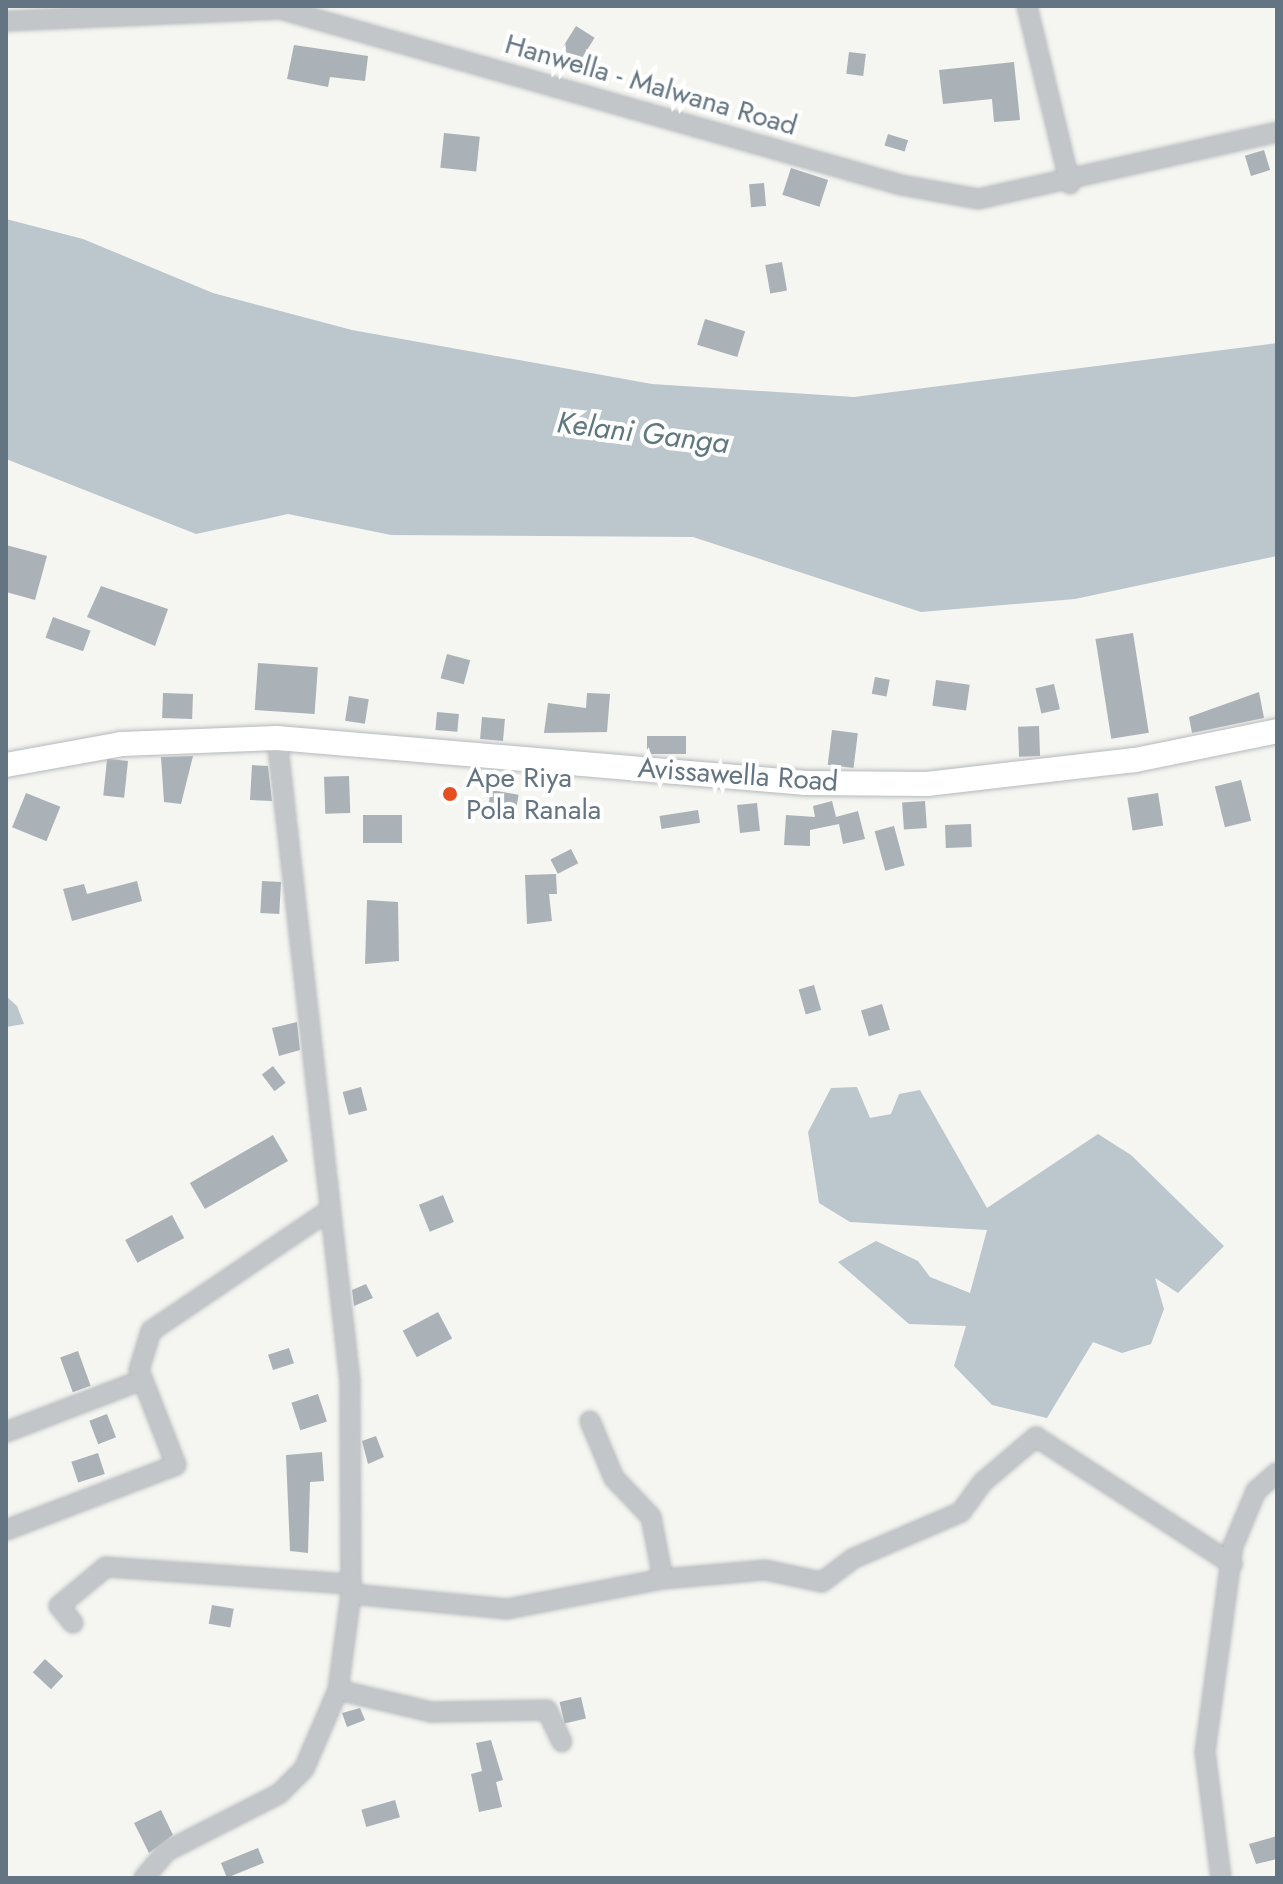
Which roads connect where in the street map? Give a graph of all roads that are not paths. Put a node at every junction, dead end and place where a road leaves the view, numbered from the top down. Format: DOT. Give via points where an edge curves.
graph roads {
  1 [pos="1027,6"];
  2 [pos="6,21"];
  3 [pos="1277,132"];
  4 [pos="1070,184"];
  5 [pos="1277,731"];
  6 [pos="277,738"];
  7 [pos="6,765"];
  8 [pos="330,1210"];
  9 [pos="142,1380"];
  10 [pos="590,1421"];
  11 [pos="6,1432"];
  12 [pos="1276,1478"];
  13 [pos="6,1530"];
  14 [pos="1232,1564"];
  15 [pos="663,1579"];
  16 [pos="351,1589"];
  17 [pos="73,1623"];
  18 [pos="338,1690"];
  19 [pos="562,1742"];
  20 [pos="144,1878"];
  21 [pos="1221,1878"];
  1 -- 4 [label="street"];
  2 -- 4 [label="street, Hanwella - Malwana Road" via="280,9 901,185 978,199"];
  3 -- 4 [label="street, Hanwella - Malwana Road"];
  5 -- 6 [label="main road, Avissawella Road" via="1135,760 927,784 806,783"];
  6 -- 7 [label="main road, Avissawella Road" via="121,744"];
  6 -- 8 [label="street"];
  8 -- 9 [label="street" via="151,1331"];
  8 -- 16 [label="street" via="350,1381"];
  9 -- 11 [label="street"];
  9 -- 13 [label="street" via="176,1465"];
  10 -- 15 [label="street" via="614,1478 651,1517"];
  12 -- 14 [label="street" via="1256,1491"];
  14 -- 15 [label="street" via="1036,1437 983,1482 961,1512 852,1559 822,1582 765,1570"];
  14 -- 21 [label="street" via="1205,1752"];
  15 -- 16 [label="street" via="507,1609"];
  16 -- 17 [label="street" via="106,1567 59,1606"];
  16 -- 18 [label="street"];
  18 -- 19 [label="street" via="432,1712 547,1710"];
  18 -- 20 [label="street" via="296,1778 279,1794 167,1851"];
}
